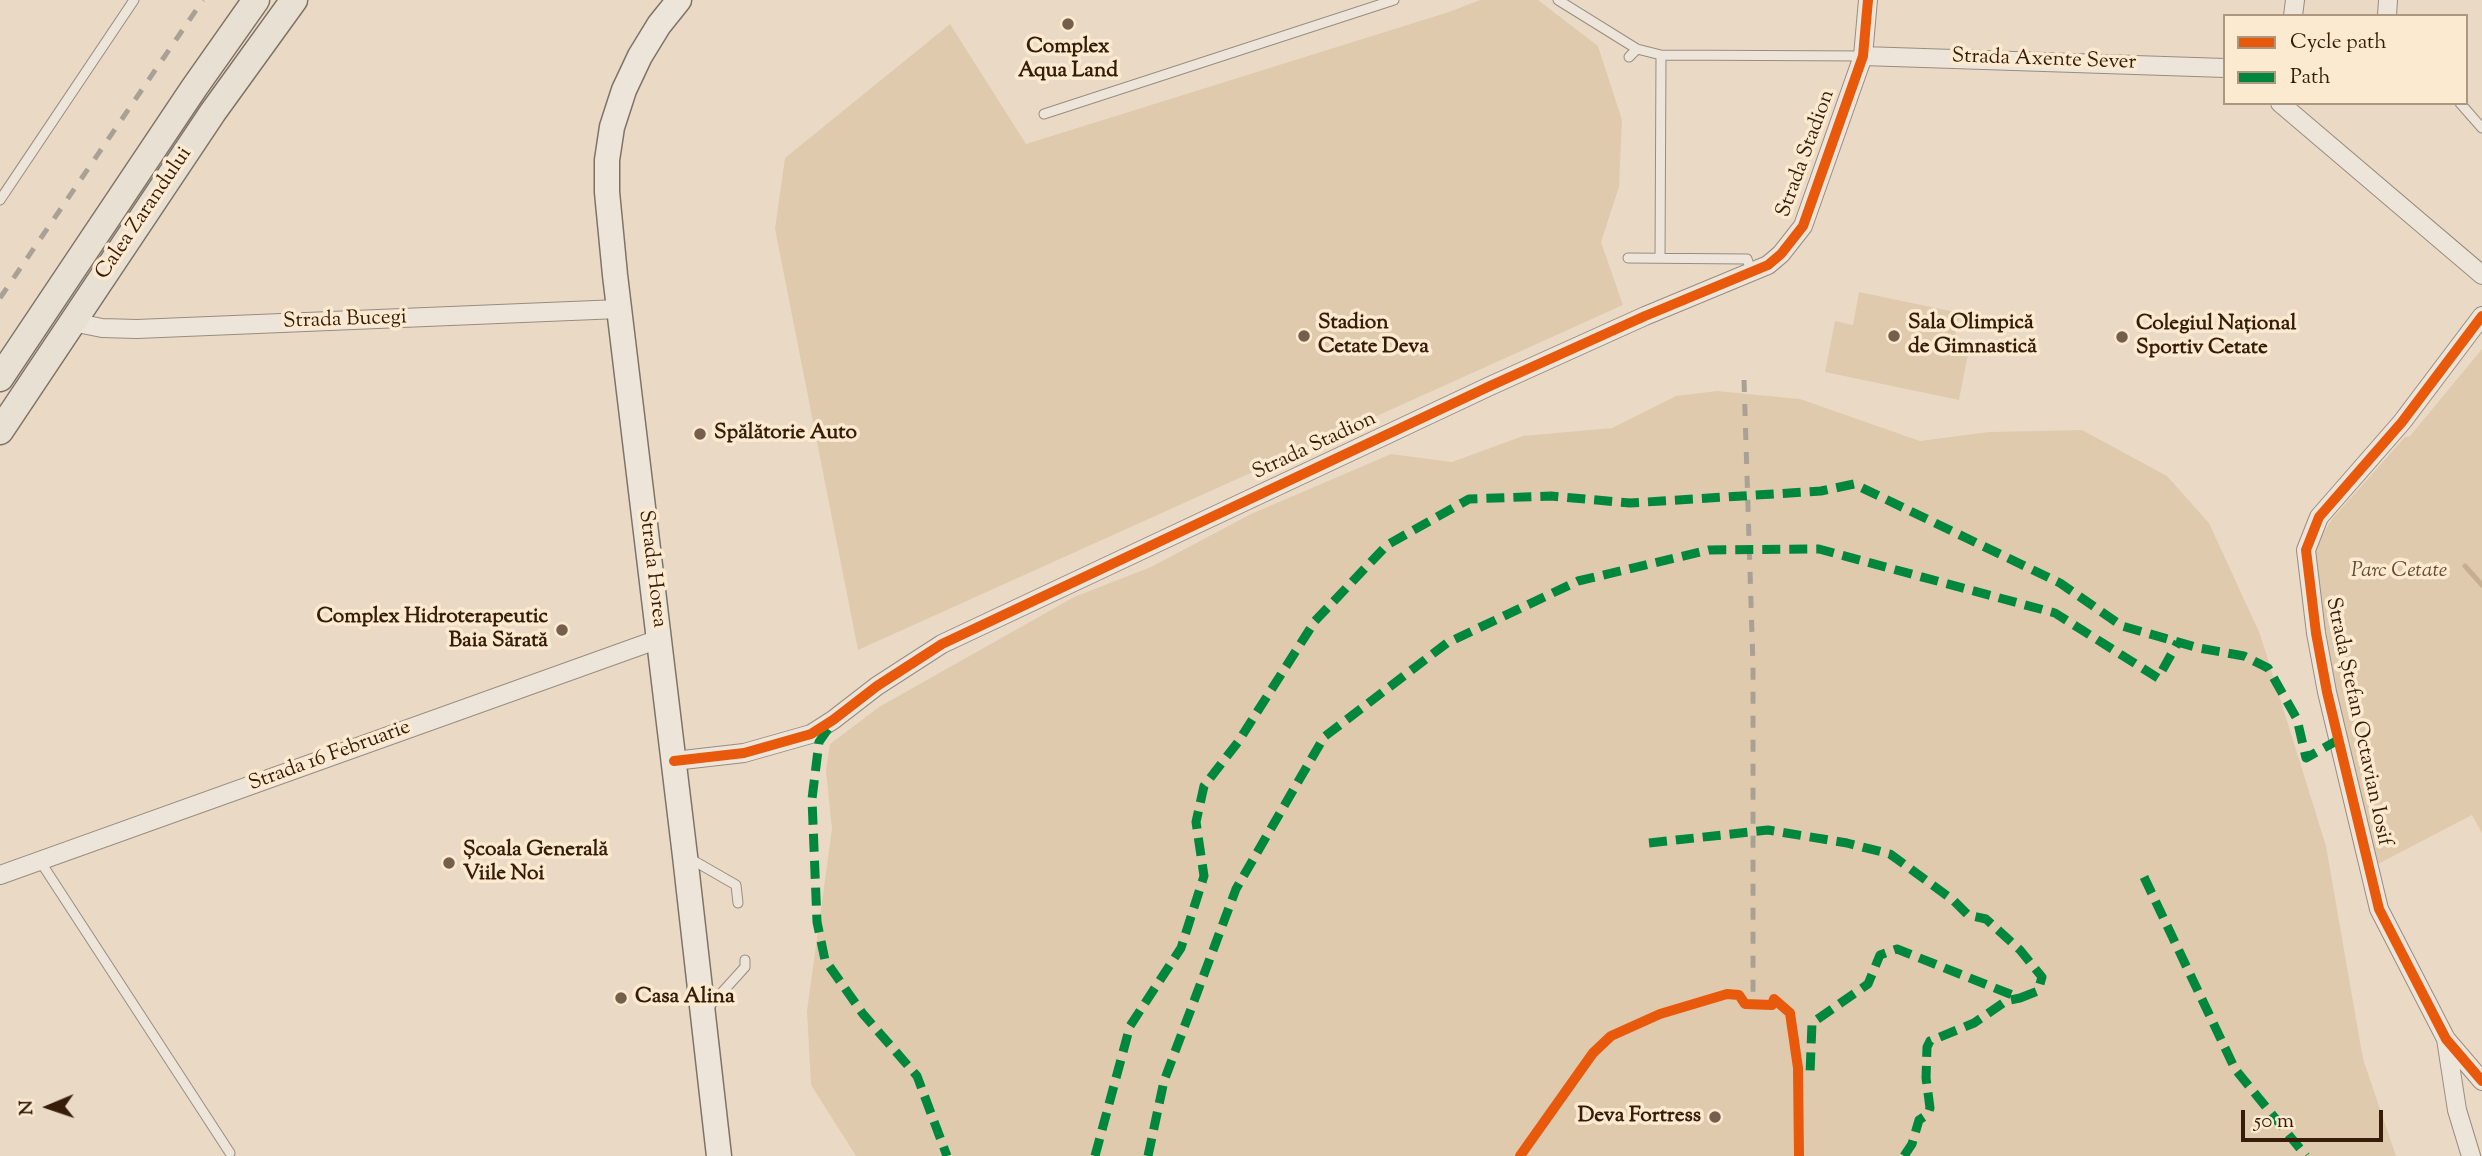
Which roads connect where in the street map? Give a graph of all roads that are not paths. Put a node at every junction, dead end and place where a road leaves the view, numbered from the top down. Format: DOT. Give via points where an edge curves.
graph roads {
  1 [pos="134,0"];
  2 [pos="257,0"];
  3 [pos="294,0"];
  4 [pos="679,0"];
  5 [pos="1394,0"];
  6 [pos="1558,0"];
  7 [pos="1868,0"];
  8 [pos="1637,48"];
  9 [pos="1661,55"];
  10 [pos="1863,56"];
  11 [pos="1629,57"];
  12 [pos="2223,68"];
  13 [pos="2284,105"];
  14 [pos="2462,105"];
  15 [pos="1044,114"];
  16 [pos="2482,128"];
  17 [pos="0,200"];
  18 [pos="1628,258"];
  19 [pos="1660,258"];
  20 [pos="1752,273"];
  21 [pos="2482,275"];
  22 [pos="619,309"];
  23 [pos="2482,316"];
  24 [pos="72,322"];
  25 [pos="0,378"];
  26 [pos="0,431"];
  27 [pos="659,639"];
  28 [pos="674,761"];
  29 [pos="685,856"];
  30 [pos="40,861"];
  31 [pos="0,875"];
  32 [pos="738,903"];
  33 [pos="745,960"];
  34 [pos="704,1013"];
  35 [pos="2446,1039"];
  36 [pos="2482,1081"];
  37 [pos="230,1153"];
  38 [pos="719,1156"];
  39 [pos="2471,1156"];
  1 -- 17 [label="lane"];
  2 -- 25 [label="main road, Calea Zarandului"];
  3 -- 24 [label="main road, Calea Zarandului"];
  4 -- 22 [label="main road, Strada Horea" via="640,56 612,127 607,192"];
  5 -- 15 [label="lane"];
  6 -- 8 [label="lane"];
  7 -- 10 [label="street, Strada Stadion"];
  8 -- 9 [label="lane"];
  8 -- 11 [label="lane"];
  9 -- 10 [label="lane"];
  9 -- 19 [label="lane"];
  10 -- 12 [label="street, Strada Axente Sever"];
  10 -- 20 [label="street, Strada Stadion" via="1803,226 1781,254"];
  13 -- 21 [label="street"];
  14 -- 16 [label="lane"];
  18 -- 19 [label="lane"];
  19 -- 20 [label="lane" via="1747,258"];
  20 -- 28 [label="street, Strada Stadion" via="1490,386 942,644 811,734 744,753"];
  22 -- 24 [label="street, Strada Bucegi" via="137,329"];
  22 -- 27 [label="main road, Strada Horea"];
  23 -- 35 [label="street, Strada Ștefan Octavian Iosif" via="2402,422 2319,517 2306,550 2327,692 2379,909"];
  24 -- 26 [label="main road, Calea Zarandului"];
  27 -- 28 [label="main road, Strada Horea"];
  27 -- 30 [label="street, Strada 16 Februarie"];
  28 -- 29 [label="main road, Strada Horea"];
  29 -- 32 [label="lane" via="736,886"];
  29 -- 34 [label="main road, Strada Horea"];
  30 -- 31 [label="street, Strada 16 Februarie"];
  30 -- 37 [label="lane"];
  33 -- 34 [label="lane" via="745,968"];
  34 -- 38 [label="main road, Strada Horea"];
  35 -- 36 [label="street, Strada Ștefan Octavian Iosif"];
  35 -- 39 [label="street" via="2456,1110"];
}
